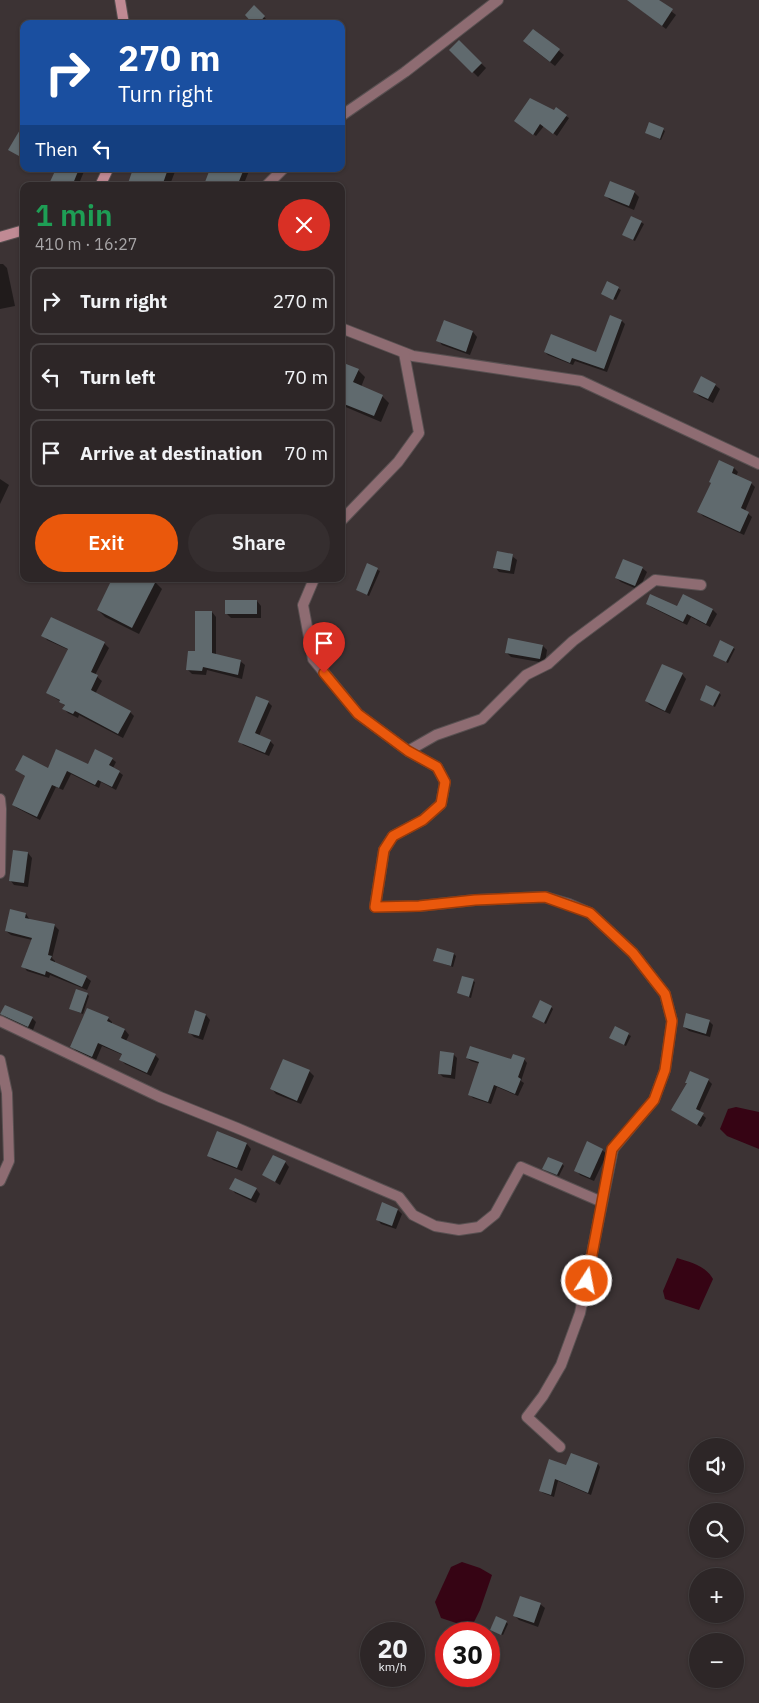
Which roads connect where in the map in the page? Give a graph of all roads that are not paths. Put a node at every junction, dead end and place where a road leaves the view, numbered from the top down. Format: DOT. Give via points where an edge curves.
graph roads {
  1 [pos="120,0"];
  2 [pos="498,0"];
  3 [pos="123,20"];
  4 [pos="345,113"];
  5 [pos="280,172"];
  6 [pos="270,182"];
  7 [pos="20,231"];
  8 [pos="0,237"];
  9 [pos="345,330"];
  10 [pos="404,353"];
  11 [pos="759,464"];
  12 [pos="345,517"];
  13 [pos="313,582"];
  14 [pos="701,585"];
  15 [pos="408,751"];
  16 [pos="0,799"];
  17 [pos="0,873"];
  18 [pos="0,1021"];
  19 [pos="0,1060"];
  20 [pos="0,1181"];
  21 [pos="602,1202"];
  22 [pos="560,1447"];
  1 -- 3 [label="main road"];
  2 -- 4 [label="street" via="405,72"];
  5 -- 6 [label="street"];
  7 -- 8 [label="main road"];
  9 -- 10 [label="street"];
  10 -- 11 [label="street" via="581,381"];
  10 -- 12 [label="street" via="419,433 398,462"];
  13 -- 15 [label="street" via="303,605 312,659 358,714"];
  14 -- 15 [label="street" via="655,580 548,664 526,675 482,719 436,735"];
  15 -- 21 [label="street" via="437,767 445,782 441,804 423,820 393,836 384,850 375,907 545,897 590,913 633,953 665,994 672,1021 665,1070 654,1100 612,1149"];
  16 -- 17 [label="street"];
  18 -- 21 [label="street" via="160,1097 399,1197 413,1216 435,1226 459,1230 479,1228 496,1214 521,1167"];
  19 -- 20 [label="street" via="6,1093 9,1161"];
  21 -- 22 [label="street" via="580,1313 561,1365 528,1417"];
}
